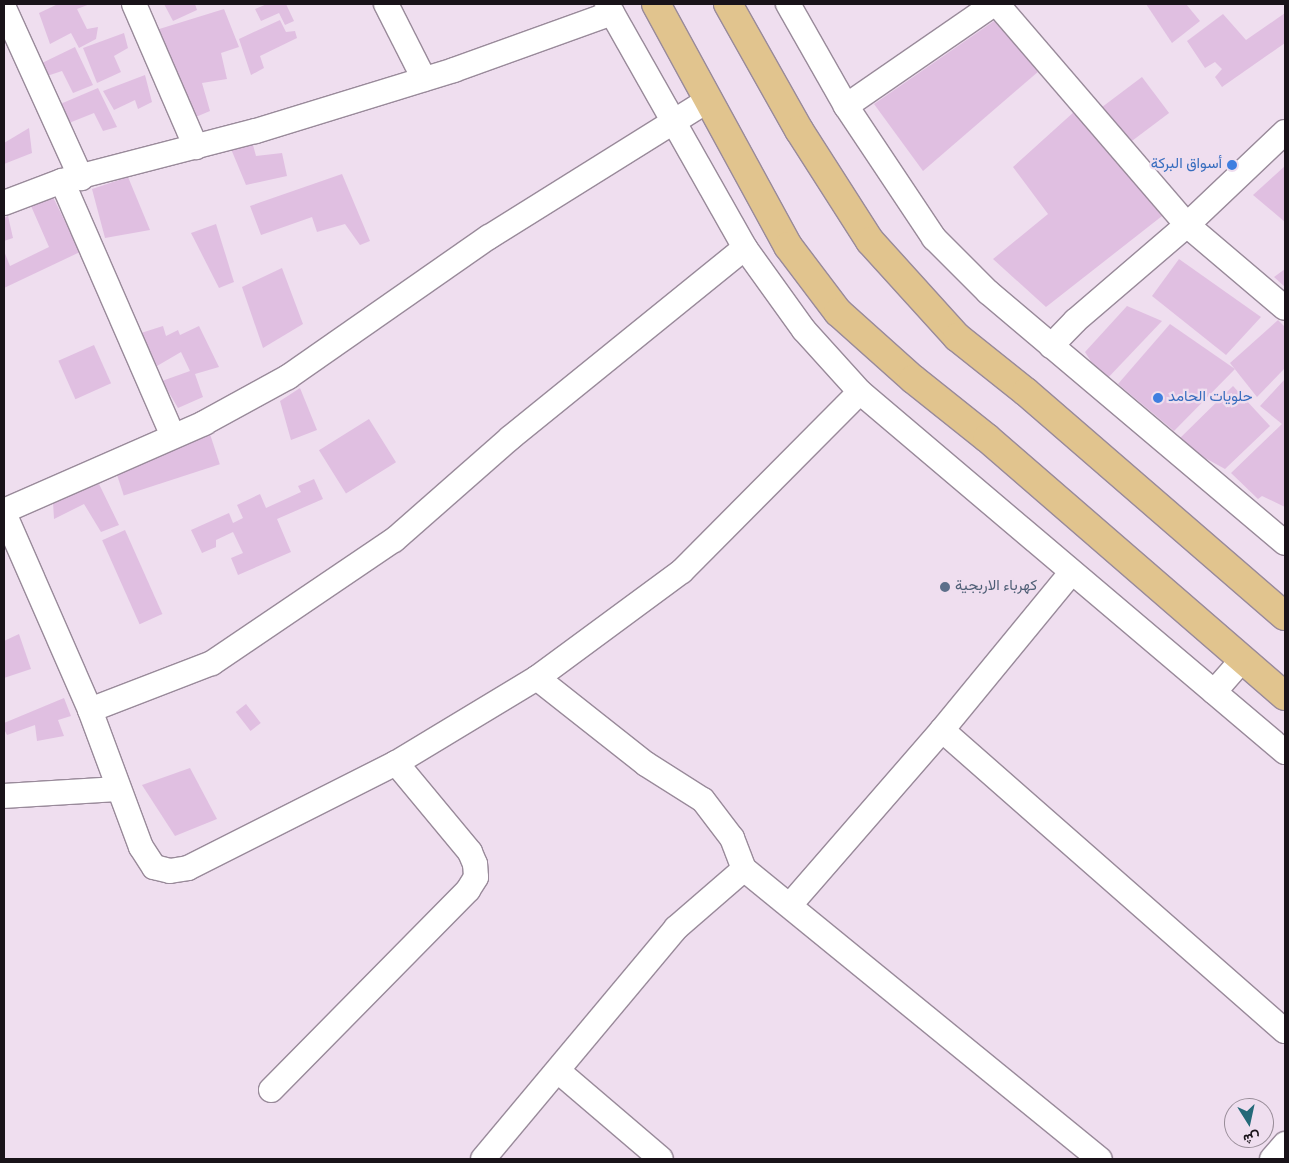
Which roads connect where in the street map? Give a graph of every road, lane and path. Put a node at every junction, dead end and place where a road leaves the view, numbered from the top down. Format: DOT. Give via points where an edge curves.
graph roads {
  1 [pos="134,4"];
  2 [pos="386,4"];
  3 [pos="656,4"];
  4 [pos="728,4"];
  5 [pos="788,4"];
  6 [pos="988,6"];
  7 [pos="4,8"];
  8 [pos="610,8"];
  9 [pos="424,79"];
  10 [pos="707,101"];
  11 [pos="846,106"];
  12 [pos="674,121"];
  13 [pos="1285,132"];
  14 [pos="196,147"];
  15 [pos="72,180"];
  16 [pos="4,203"];
  17 [pos="1187,225"];
  18 [pos="745,248"];
  19 [pos="1285,308"];
  20 [pos="1051,346"];
  21 [pos="860,392"];
  22 [pos="173,436"];
  23 [pos="4,512"];
  24 [pos="1285,544"];
  25 [pos="1071,573"];
  26 [pos="1285,616"];
  27 [pos="1243,660"];
  28 [pos="537,678"];
  29 [pos="1214,692"];
  30 [pos="1285,696"];
  31 [pos="90,710"];
  32 [pos="942,730"];
  33 [pos="1285,752"];
  34 [pos="396,763"];
  35 [pos="118,789"];
  36 [pos="4,796"];
  37 [pos="744,869"];
  38 [pos="790,905"];
  39 [pos="1285,1031"];
  40 [pos="558,1071"];
  41 [pos="271,1090"];
  42 [pos="1285,1144"];
  43 [pos="483,1159"];
  44 [pos="661,1159"];
  45 [pos="1100,1159"];
  46 [pos="1272,1159"];
  1 -- 14 [label="street"];
  2 -- 9 [label="street"];
  3 -- 10 [label="main road"];
  4 -- 26 [label="main road" via="799,130 870,240 956,336 1026,392"];
  5 -- 11 [label="street"];
  6 -- 11 [label="street"];
  6 -- 17 [label="street"];
  7 -- 15 [label="street"];
  8 -- 9 [label="street"];
  8 -- 12 [label="street"];
  9 -- 14 [label="street"];
  10 -- 12 [label="street"];
  10 -- 27 [label="main road" via="788,246 838,312"];
  11 -- 20 [label="street" via="934,238 988,292"];
  12 -- 18 [label="street"];
  12 -- 22 [label="street" via="489,237 288,377"];
  13 -- 17 [label="street"];
  14 -- 15 [label="street"];
  15 -- 16 [label="street"];
  15 -- 22 [label="street"];
  17 -- 19 [label="street"];
  17 -- 20 [label="street" via="1075,321"];
  18 -- 21 [label="street" via="804,330"];
  18 -- 31 [label="street" via="510,438 394,540 212,663"];
  20 -- 24 [label="street"];
  21 -- 25 [label="street"];
  21 -- 28 [label="street" via="682,571"];
  22 -- 23 [label="street"];
  23 -- 31 [label="street"];
  25 -- 29 [label="street"];
  25 -- 32 [label="street"];
  27 -- 29 [label="street"];
  27 -- 30 [label="main road"];
  28 -- 34 [label="street"];
  28 -- 37 [label="street" via="646,764 703,800 732,838"];
  29 -- 33 [label="street"];
  31 -- 35 [label="street"];
  32 -- 38 [label="street"];
  32 -- 39 [label="street"];
  34 -- 35 [label="street" via="188,868 170,871 154,867 141,847"];
  34 -- 41 [label="street" via="470,852 476,877 468,890"];
  35 -- 36 [label="street"];
  37 -- 38 [label="street"];
  37 -- 40 [label="street" via="676,928"];
  38 -- 45 [label="street"];
  40 -- 43 [label="street"];
  40 -- 44 [label="street"];
  42 -- 46 [label="street"];
}
